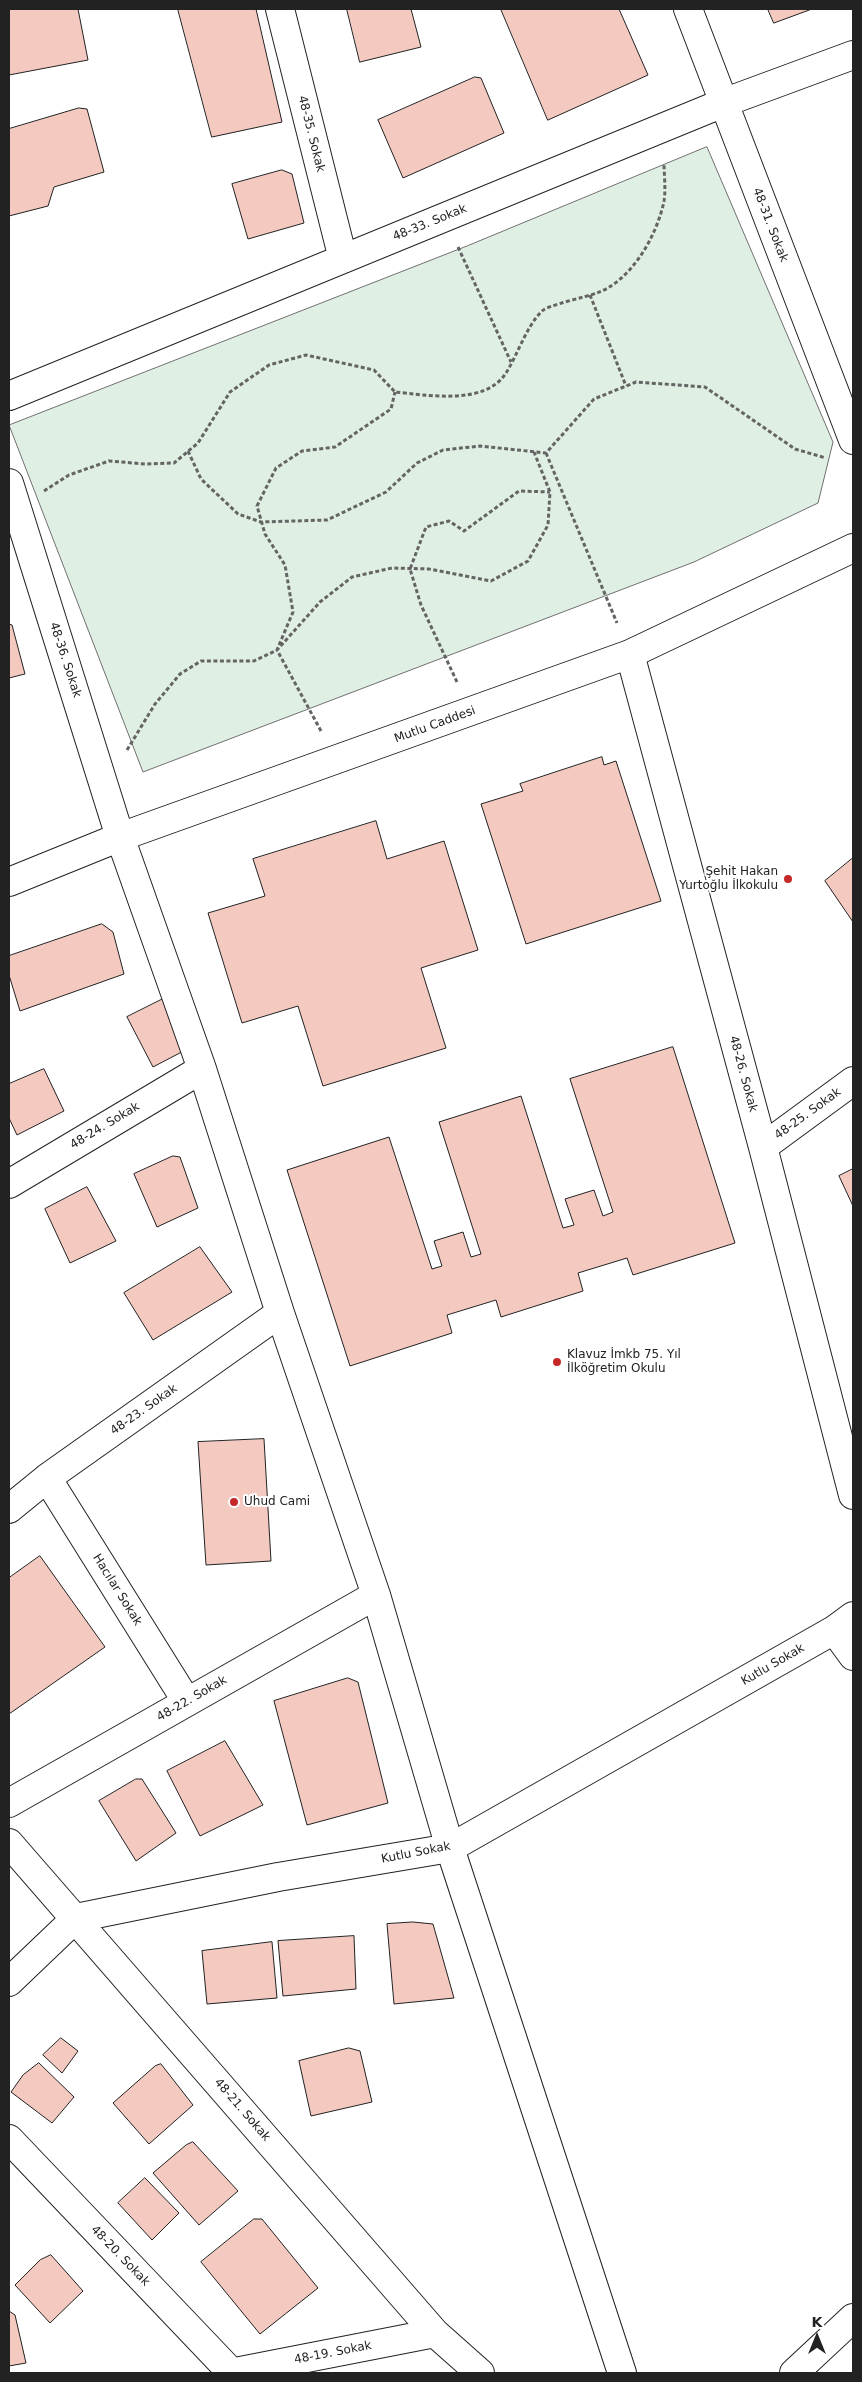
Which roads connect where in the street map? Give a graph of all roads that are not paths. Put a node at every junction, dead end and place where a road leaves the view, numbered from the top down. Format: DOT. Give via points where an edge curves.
graph roads {
  1 [pos="280,9"];
  2 [pos="688,9"];
  3 [pos="853,56"];
  4 [pos="723,103"];
  5 [pos="343,259"];
  6 [pos="9,396"];
  7 [pos="853,440"];
  8 [pos="9,483"];
  9 [pos="853,548"];
  10 [pos="630,654"];
  11 [pos="120,837"];
  12 [pos="9,882"];
  13 [pos="202,1069"];
  14 [pos="853,1081"];
  15 [pos="763,1147"];
  16 [pos="9,1184"];
  17 [pos="280,1313"];
  18 [pos="47,1478"];
  19 [pos="853,1494"];
  20 [pos="9,1509"];
  21 [pos="376,1595"];
  22 [pos="844,1623"];
  23 [pos="853,1656"];
  24 [pos="186,1702"];
  25 [pos="9,1803"];
  26 [pos="9,1843"];
  27 [pos="450,1848"];
  28 [pos="76,1918"];
  29 [pos="9,1982"];
  30 [pos="9,2139"];
  31 [pos="853,2318"];
  32 [pos="435,2333"];
  33 [pos="231,2373"];
  34 [pos="480,2373"];
  35 [pos="622,2373"];
  36 [pos="794,2373"];
  1 -- 5 [label="street, 48-35. Sokak"];
  2 -- 4 [label="street, 48-31. Sokak"];
  3 -- 4 [label="street, 48-33. Sokak"];
  4 -- 5 [label="street, 48-33. Sokak"];
  4 -- 7 [label="street, 48-31. Sokak"];
  5 -- 6 [label="street, 48-33. Sokak"];
  8 -- 11 [label="street, 48-36. Sokak"];
  9 -- 10 [label="street, Mutlu Caddesi"];
  10 -- 11 [label="street, Mutlu Caddesi"];
  10 -- 15 [label="street, 48-26. Sokak"];
  11 -- 12 [label="street, Mutlu Caddesi"];
  11 -- 13 [label="street, 48-36. Sokak"];
  13 -- 16 [label="street, 48-24. Sokak"];
  13 -- 17 [label="street, 48-36. Sokak"];
  14 -- 15 [label="street, 48-25. Sokak"];
  15 -- 19 [label="street, 48-26. Sokak"];
  17 -- 18 [label="street, 48-23. Sokak"];
  17 -- 21 [label="street, 48-36. Sokak"];
  18 -- 20 [label="street, 48-23. Sokak"];
  18 -- 24 [label="street, Hacılar Sokak"];
  21 -- 24 [label="street, 48-22. Sokak"];
  21 -- 27 [label="street, 48-36. Sokak"];
  22 -- 23 [label="street"];
  22 -- 27 [label="street, Kutlu Sokak"];
  24 -- 25 [label="street, 48-22. Sokak"];
  26 -- 28 [label="street, 48-21. Sokak"];
  27 -- 28 [label="street, Kutlu Sokak" via="278,1877"];
  27 -- 35 [label="street, 48-36. Sokak"];
  28 -- 29 [label="street"];
  28 -- 32 [label="street, 48-21. Sokak"];
  30 -- 33 [label="street, 48-20. Sokak"];
  31 -- 36 [label="street"];
  32 -- 33 [label="street, 48-19. Sokak"];
  32 -- 34 [label="street, 48-21. Sokak"];
}
